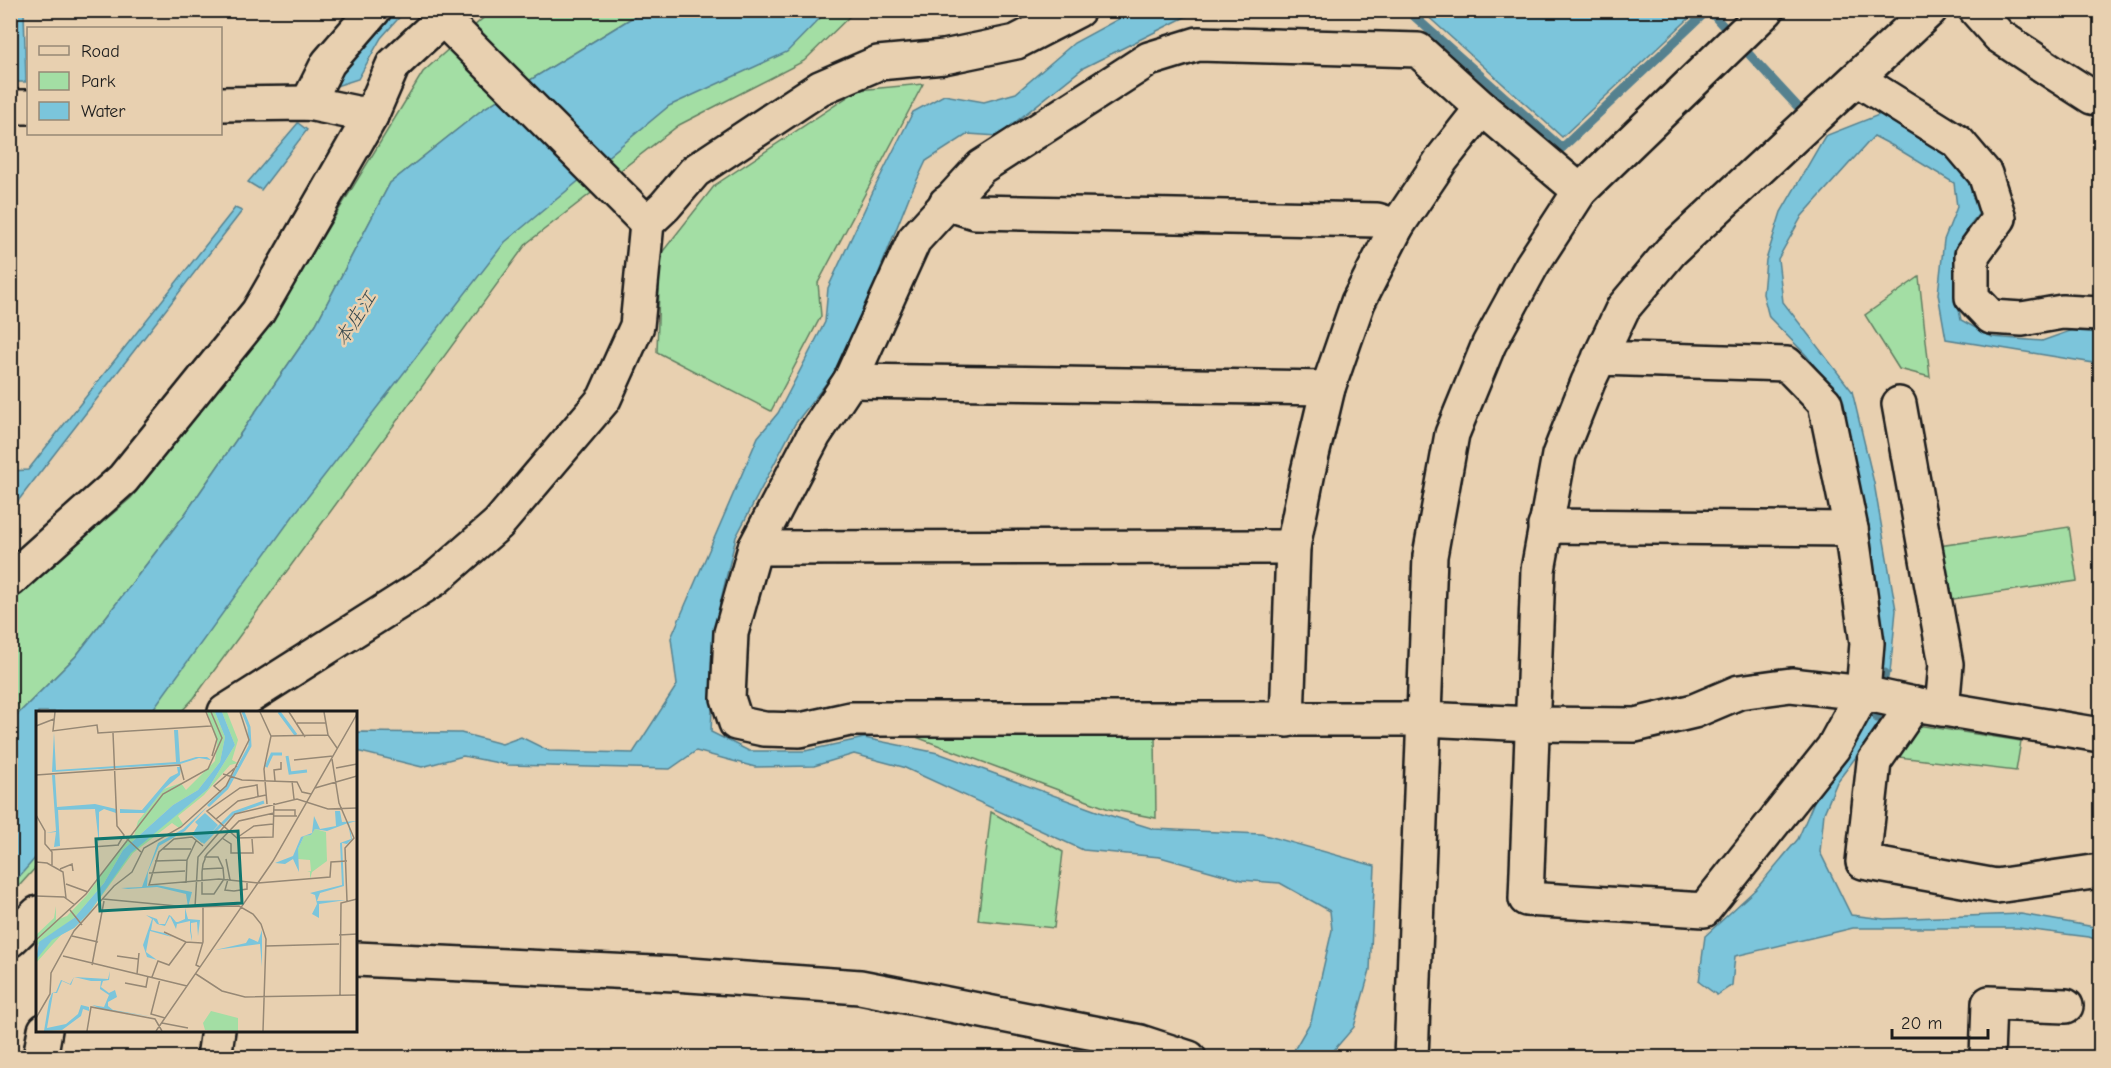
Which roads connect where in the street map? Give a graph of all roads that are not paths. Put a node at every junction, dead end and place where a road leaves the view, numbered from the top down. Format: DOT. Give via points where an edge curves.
graph roads {
  1 [pos="374,10"];
  2 [pos="1078,10"];
  3 [pos="1767,10"];
  4 [pos="1930,10"];
  5 [pos="1976,10"];
  6 [pos="447,14"];
  7 [pos="1857,79"];
  8 [pos="2098,95"];
  9 [pos="308,103"];
  10 [pos="222,104"];
  11 [pos="10,107"];
  12 [pos="27,107"];
  13 [pos="1482,108"];
  14 [pos="371,116"];
  15 [pos="1580,191"];
  16 [pos="946,203"];
  17 [pos="637,213"];
  18 [pos="1397,226"];
  19 [pos="2100,314"];
  20 [pos="1599,358"];
  21 [pos="850,381"];
  22 [pos="1328,388"];
  23 [pos="1899,404"];
  24 [pos="1545,526"];
  25 [pos="1851,529"];
  26 [pos="755,548"];
  27 [pos="1293,548"];
  28 [pos="10,580"];
  29 [pos="1897,700"];
  30 [pos="227,711"];
  31 [pos="1423,719"];
  32 [pos="1287,720"];
  33 [pos="1532,724"];
  34 [pos="2100,735"];
  35 [pos="2100,871"];
  36 [pos="36,915"];
  37 [pos="10,940"];
  38 [pos="357,959"];
  39 [pos="2066,1006"];
  40 [pos="45,1032"];
  41 [pos="218,1032"];
  42 [pos="40,1058"];
  43 [pos="214,1058"];
  44 [pos="1189,1058"];
  45 [pos="1411,1058"];
  46 [pos="1987,1058"];
  1 -- 9 [label="street" via="328,63"];
  2 -- 17 [label="street" via="1016,42 944,57 878,63 820,88 695,171 665,206"];
  3 -- 15 [label="street"];
  4 -- 7 [label="street"];
  5 -- 8 [label="street" via="1999,36"];
  6 -- 14 [label="street" via="393,65"];
  6 -- 17 [label="street" via="466,41"];
  7 -- 19 [label="street" via="1958,142 1985,174 1999,218 1972,255 1972,297 1991,316 2022,319 2062,312"];
  7 -- 20 [label="street" via="1671,250 1623,308"];
  9 -- 10 [label="street"];
  9 -- 14 [label="street"];
  11 -- 12 [label="street"];
  13 -- 15 [label="street"];
  13 -- 16 [label="street" via="1418,50 1198,44 1149,59 981,167"];
  13 -- 18 [label="street"];
  14 -- 28 [label="street" via="258,312 123,479"];
  15 -- 31 [label="street" via="1489,344 1452,434 1430,556"];
  16 -- 18 [label="street" via="975,212 1377,220"];
  16 -- 21 [label="street" via="914,240"];
  17 -- 30 [label="street" via="637,326 604,399 498,524 435,579"];
  18 -- 22 [label="street" via="1358,302"];
  20 -- 24 [label="street" via="1558,455"];
  20 -- 25 [label="street" via="1787,364 1825,403"];
  21 -- 22 [label="street"];
  21 -- 26 [label="street" via="814,435"];
  22 -- 27 [label="street"];
  23 -- 29 [label="street" via="1946,664"];
  24 -- 25 [label="street"];
  24 -- 33 [label="street" via="1538,570"];
  25 -- 29 [label="street" via="1867,643"];
  26 -- 27 [label="street"];
  26 -- 32 [label="street" via="731,633 728,698 736,723 800,730 850,719"];
  27 -- 32 [label="street"];
  29 -- 33 [label="street" via="1791,685 1739,692 1694,711 1635,725"];
  29 -- 33 [label="street" via="1833,748 1704,910 1526,899"];
  29 -- 34 [label="street"];
  29 -- 35 [label="street" via="1874,762 1863,862 1996,886"];
  31 -- 32 [label="street"];
  31 -- 33 [label="street"];
  31 -- 45 [label="street"];
  36 -- 37 [label="street"];
  38 -- 44 [label="street" via="860,987 1140,1042"];
  39 -- 46 [label="street" via="1989,1003"];
  40 -- 42 [label="street"];
  41 -- 43 [label="street"];
}
